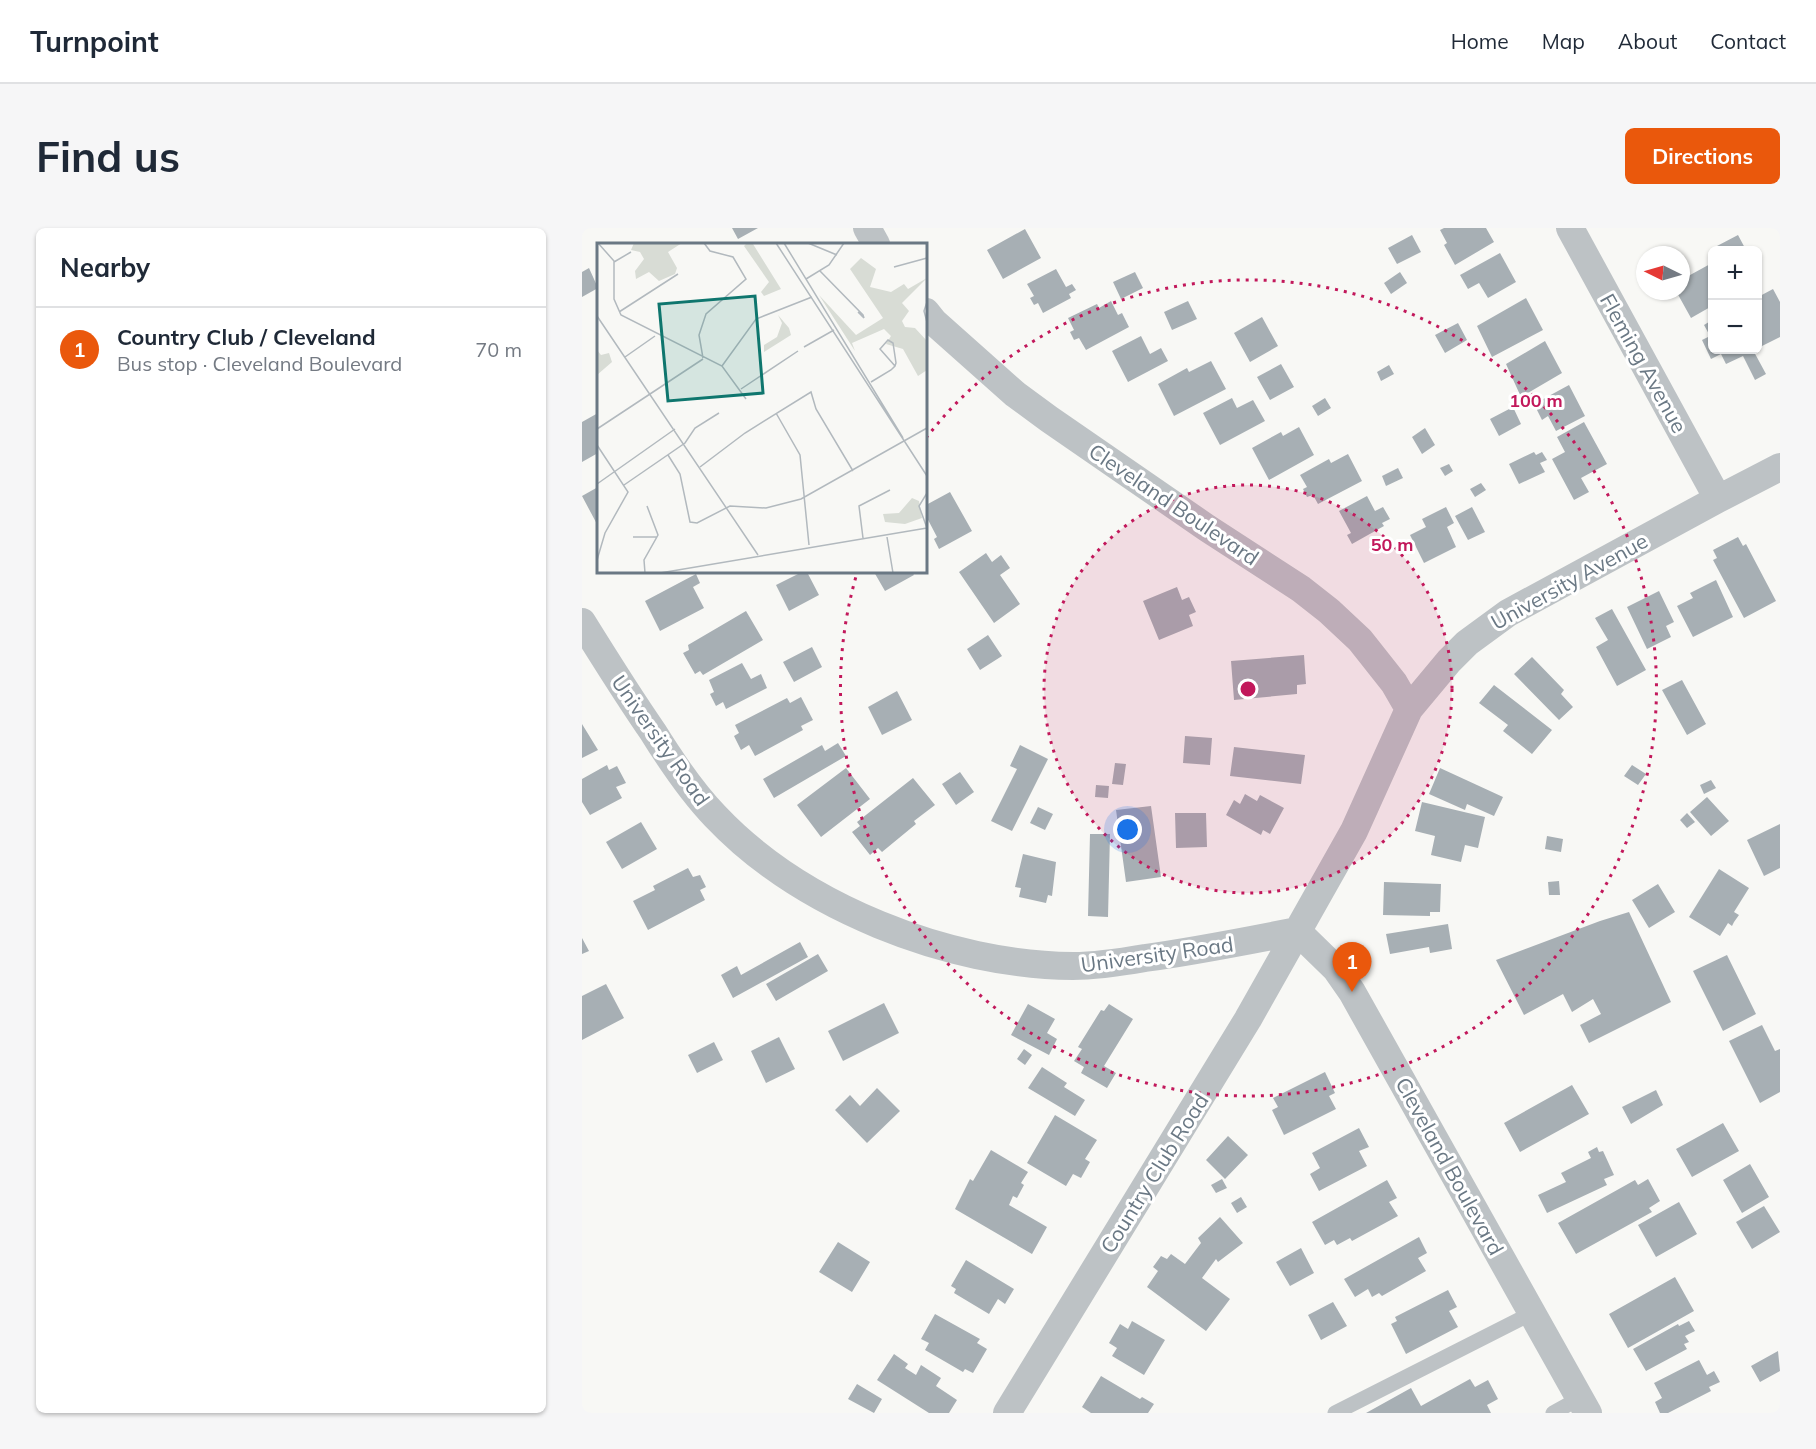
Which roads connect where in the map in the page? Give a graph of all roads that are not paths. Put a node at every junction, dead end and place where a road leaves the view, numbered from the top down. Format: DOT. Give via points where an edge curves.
graph roads {
  1 [pos="867,228"];
  2 [pos="1570,228"];
  3 [pos="875,243"];
  4 [pos="927,313"];
  5 [pos="1780,467"];
  6 [pos="1718,499"];
  7 [pos="582,622"];
  8 [pos="1409,709"];
  9 [pos="1297,931"];
  10 [pos="1532,1313"];
  11 [pos="1584,1405"];
  12 [pos="1007,1413"];
  13 [pos="1335,1413"];
  14 [pos="1553,1413"];
  1 -- 3 [label="street"];
  2 -- 6 [label="street, Fleming Avenue"];
  4 -- 8 [label="street, Cleveland Boulevard" via="1015,394 1329,611 1360,640"];
  5 -- 6 [label="street, University Avenue"];
  6 -- 8 [label="street, University Avenue" via="1488,626 1449,661"];
  7 -- 9 [label="street, University Road" via="675,767 713,815 749,850 820,897 865,918 936,945 1001,961 1073,966 1167,955"];
  8 -- 9 [label="street, University Avenue" via="1354,831"];
  9 -- 10 [label="street, Cleveland Boulevard" via="1336,969 1352,992"];
  9 -- 12 [label="street, Country Club Road" via="1248,1019"];
  10 -- 11 [label="street, Cleveland Boulevard"];
  10 -- 13 [label="lane"];
  11 -- 14 [label="lane"];
}
